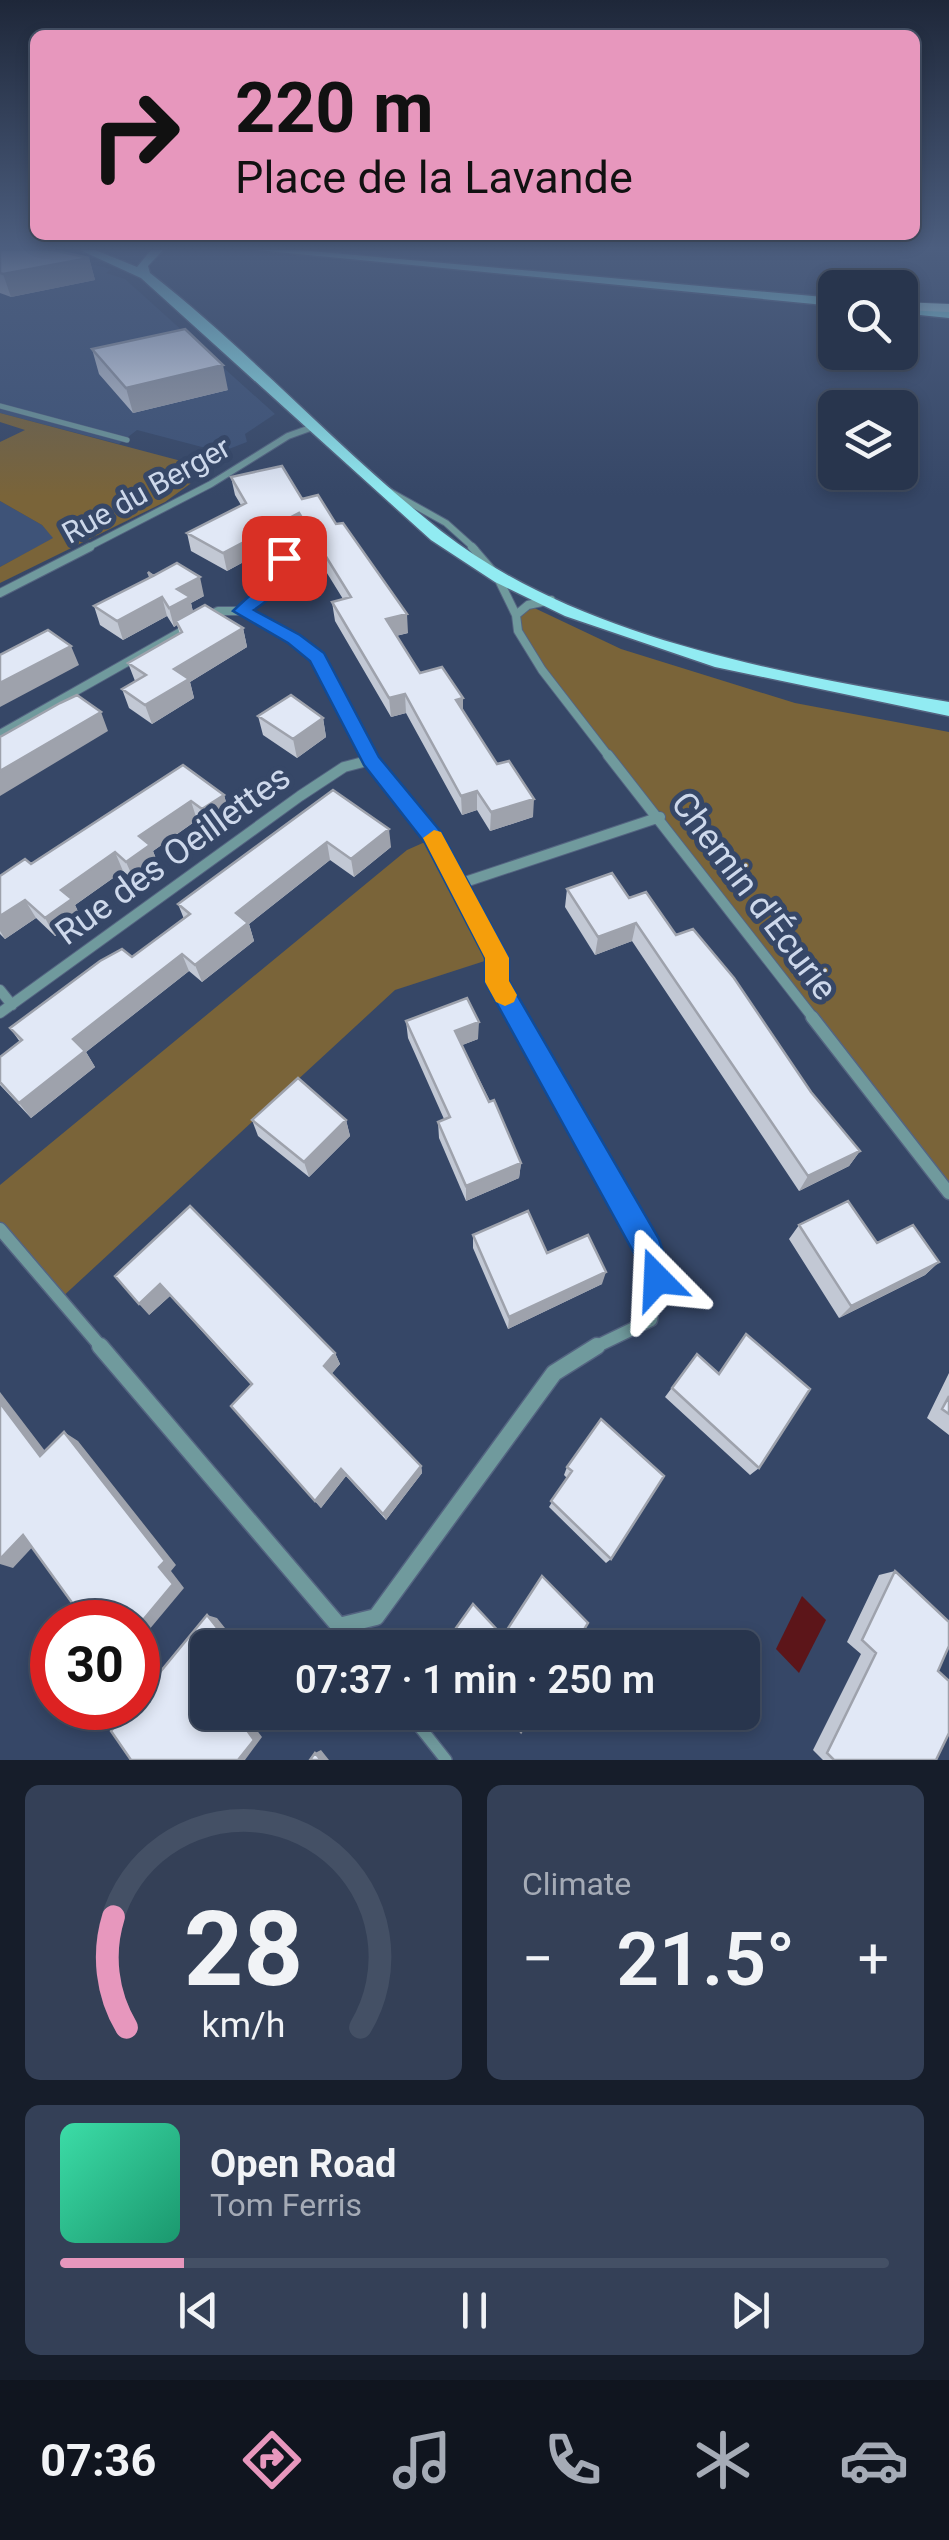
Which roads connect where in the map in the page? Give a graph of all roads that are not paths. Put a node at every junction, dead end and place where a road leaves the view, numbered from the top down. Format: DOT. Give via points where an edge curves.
graph roads {
  1 [pos="207,332"];
  2 [pos="0,406"];
  3 [pos="313,427"];
  4 [pos="128,440"];
  5 [pos="284,558"];
  6 [pos="497,576"];
  7 [pos="0,593"];
  8 [pos="552,600"];
  9 [pos="242,611"];
  10 [pos="516,615"];
  11 [pos="949,709"];
  12 [pos="0,734"];
  13 [pos="371,760"];
  14 [pos="660,816"];
  15 [pos="459,884"];
  16 [pos="0,990"];
  17 [pos="12,1005"];
  18 [pos="0,1014"];
  19 [pos="949,1193"];
  20 [pos="0,1229"];
  21 [pos="347,1625"];
  22 [pos="350,1630"];
  23 [pos="422,1730"];
  24 [pos="446,1760"];
  1 -- 3 [label="main road"];
  2 -- 4 [label="lane"];
  3 -- 6 [label="main road" via="417,524"];
  3 -- 7 [label="street, Rue du Berger"];
  5 -- 9 [label="lane" via="282,574"];
  6 -- 8 [label="main road"];
  6 -- 10 [label="street"];
  8 -- 10 [label="street"];
  8 -- 11 [label="main road" via="706,660"];
  9 -- 12 [label="street" via="218,611"];
  9 -- 13 [label="street" via="317,658"];
  10 -- 14 [label="street, Chemin d'Écurie" via="518,631 542,670"];
  13 -- 15 [label="street" via="434,838"];
  13 -- 17 [label="street, Rue des Oeillettes" via="344,767 300,796"];
  14 -- 15 [label="street"];
  14 -- 19 [label="street, Chemin d'Écurie"];
  15 -- 21 [label="street" via="497,958 497,982 648,1250 657,1279 651,1320 554,1373 376,1617"];
  16 -- 17 [label="street"];
  17 -- 18 [label="street, Rue des Oeillettes"];
  20 -- 21 [label="street"];
  21 -- 22 [label="lane"];
  23 -- 24 [label="lane"];
}
